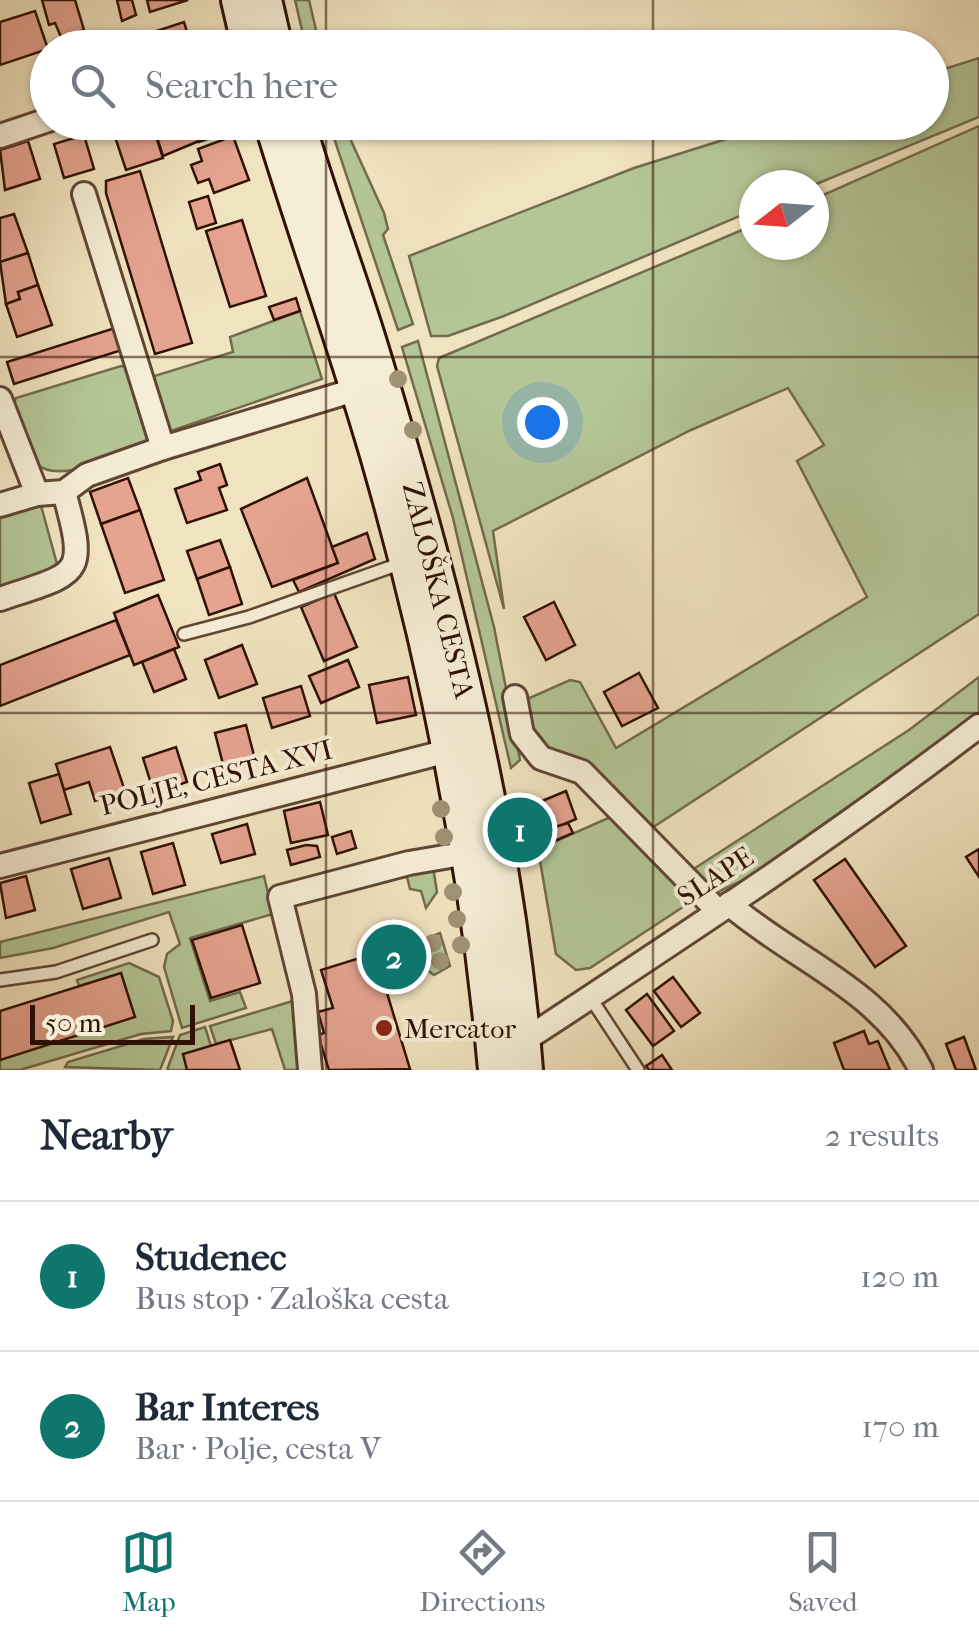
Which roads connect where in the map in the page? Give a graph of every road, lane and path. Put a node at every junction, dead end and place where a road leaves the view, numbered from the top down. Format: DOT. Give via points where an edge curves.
graph roads {
  1 [pos="238,0"];
  2 [pos="265,0"];
  3 [pos="245,30"];
  4 [pos="272,30"];
  5 [pos="30,126"];
  6 [pos="0,136"];
  7 [pos="277,140"];
  8 [pos="304,140"];
  9 [pos="84,194"];
  10 [pos="358,388"];
  11 [pos="0,400"];
  12 [pos="163,448"];
  13 [pos="64,492"];
  14 [pos="37,494"];
  15 [pos="0,504"];
  16 [pos="406,561"];
  17 [pos="0,600"];
  18 [pos="184,634"];
  19 [pos="515,697"];
  20 [pos="979,726"];
  21 [pos="448,750"];
  22 [pos="468,854"];
  23 [pos="0,866"];
  24 [pos="723,907"];
  25 [pos="152,940"];
  26 [pos="0,980"];
  27 [pos="590,997"];
  28 [pos="525,1055"];
  29 [pos="490,1067"];
  30 [pos="310,1070"];
  31 [pos="638,1070"];
  32 [pos="922,1070"];
  1 -- 3 [label="main road"];
  2 -- 4 [label="main road"];
  5 -- 6 [label="street"];
  7 -- 10 [label="main road, ZALOŠKA CESTA"];
  8 -- 28 [label="main road, ZALOŠKA CESTA" via="409,473 462,677 503,884"];
  9 -- 12 [label="street"];
  10 -- 12 [label="street"];
  10 -- 16 [label="main road, ZALOŠKA CESTA"];
  11 -- 14 [label="street"];
  12 -- 13 [label="street" via="87,475"];
  13 -- 14 [label="street"];
  13 -- 17 [label="street" via="78,560 68,574"];
  14 -- 15 [label="street"];
  16 -- 18 [label="lane" via="249,618"];
  16 -- 21 [label="main road, ZALOŠKA CESTA"];
  19 -- 24 [label="street" via="522,734 541,758 582,772"];
  20 -- 24 [label="street, SLAPE"];
  21 -- 22 [label="main road, ZALOŠKA CESTA"];
  21 -- 23 [label="street, POLJE, CESTA XVI"];
  22 -- 29 [label="main road, ZALOŠKA CESTA" via="490,1002"];
  22 -- 30 [label="street" via="280,896 304,994"];
  24 -- 27 [label="street, SLAPE"];
  24 -- 32 [label="street" via="887,1017"];
  25 -- 26 [label="lane" via="56,972"];
  27 -- 28 [label="street, SLAPE"];
  27 -- 31 [label="lane"];
  28 -- 29 [label="street, SLAPE"];
}
